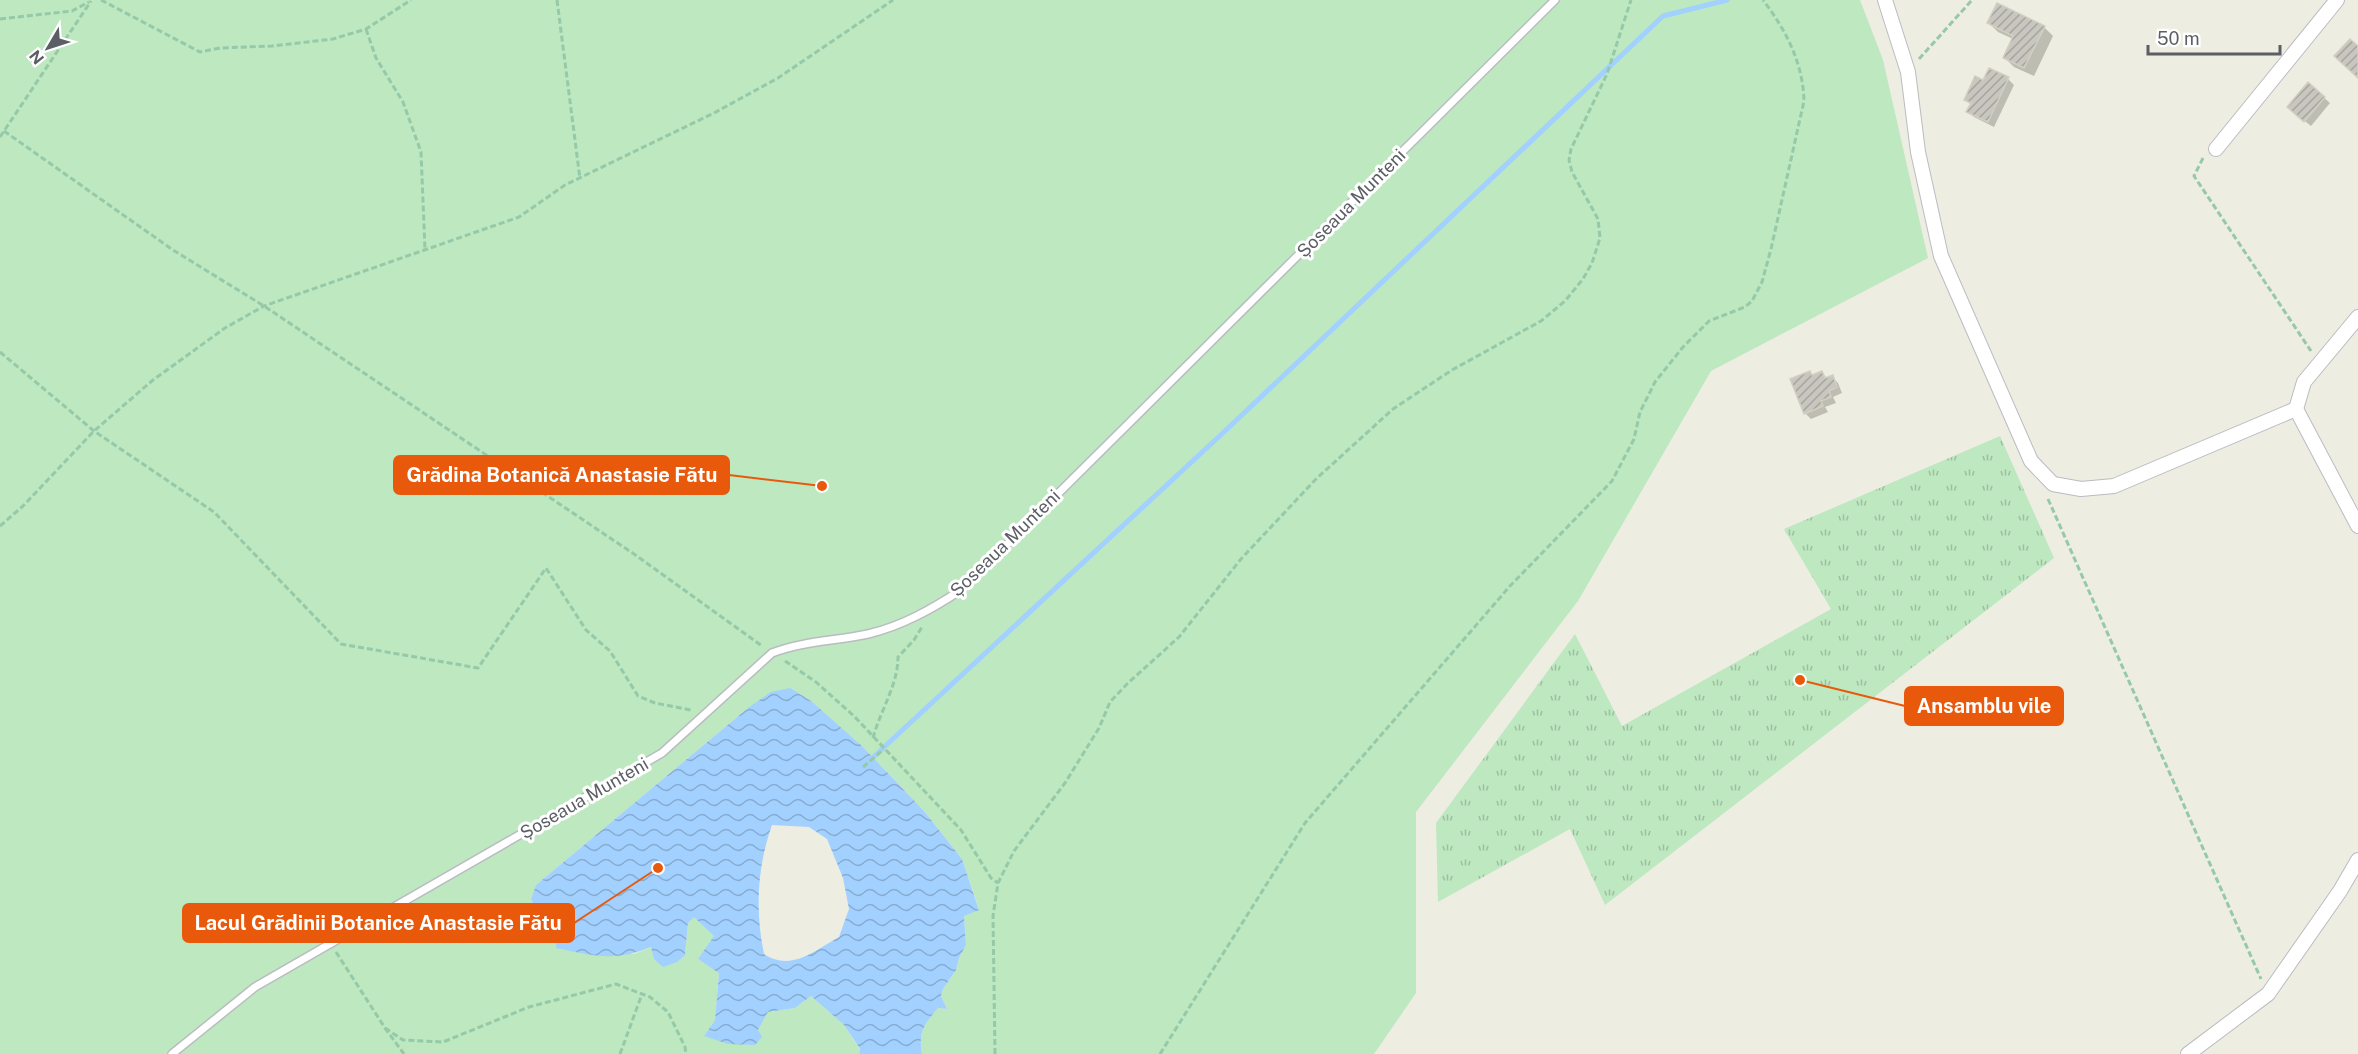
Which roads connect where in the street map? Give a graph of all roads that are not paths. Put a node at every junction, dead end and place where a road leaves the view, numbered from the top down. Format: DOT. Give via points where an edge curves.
graph roads {
  1 [pos="1555,0"];
  2 [pos="1885,0"];
  3 [pos="2337,0"];
  4 [pos="2210,152"];
  5 [pos="2358,317"];
  6 [pos="2296,409"];
  7 [pos="2358,526"];
  8 [pos="2358,860"];
  9 [pos="172,1054"];
  10 [pos="2188,1054"];
  1 -- 9 [label="lane, Șoseaua Munteni" via="961,590 924,613 868,634 814,641 772,653 662,753 255,987"];
  2 -- 6 [label="street" via="1908,72 1918,152 1941,256 2031,461 2053,484 2081,489 2114,486"];
  3 -- 4 [label="street"];
  5 -- 6 [label="street" via="2304,382"];
  6 -- 7 [label="street"];
  8 -- 10 [label="street" via="2268,994"];
}
